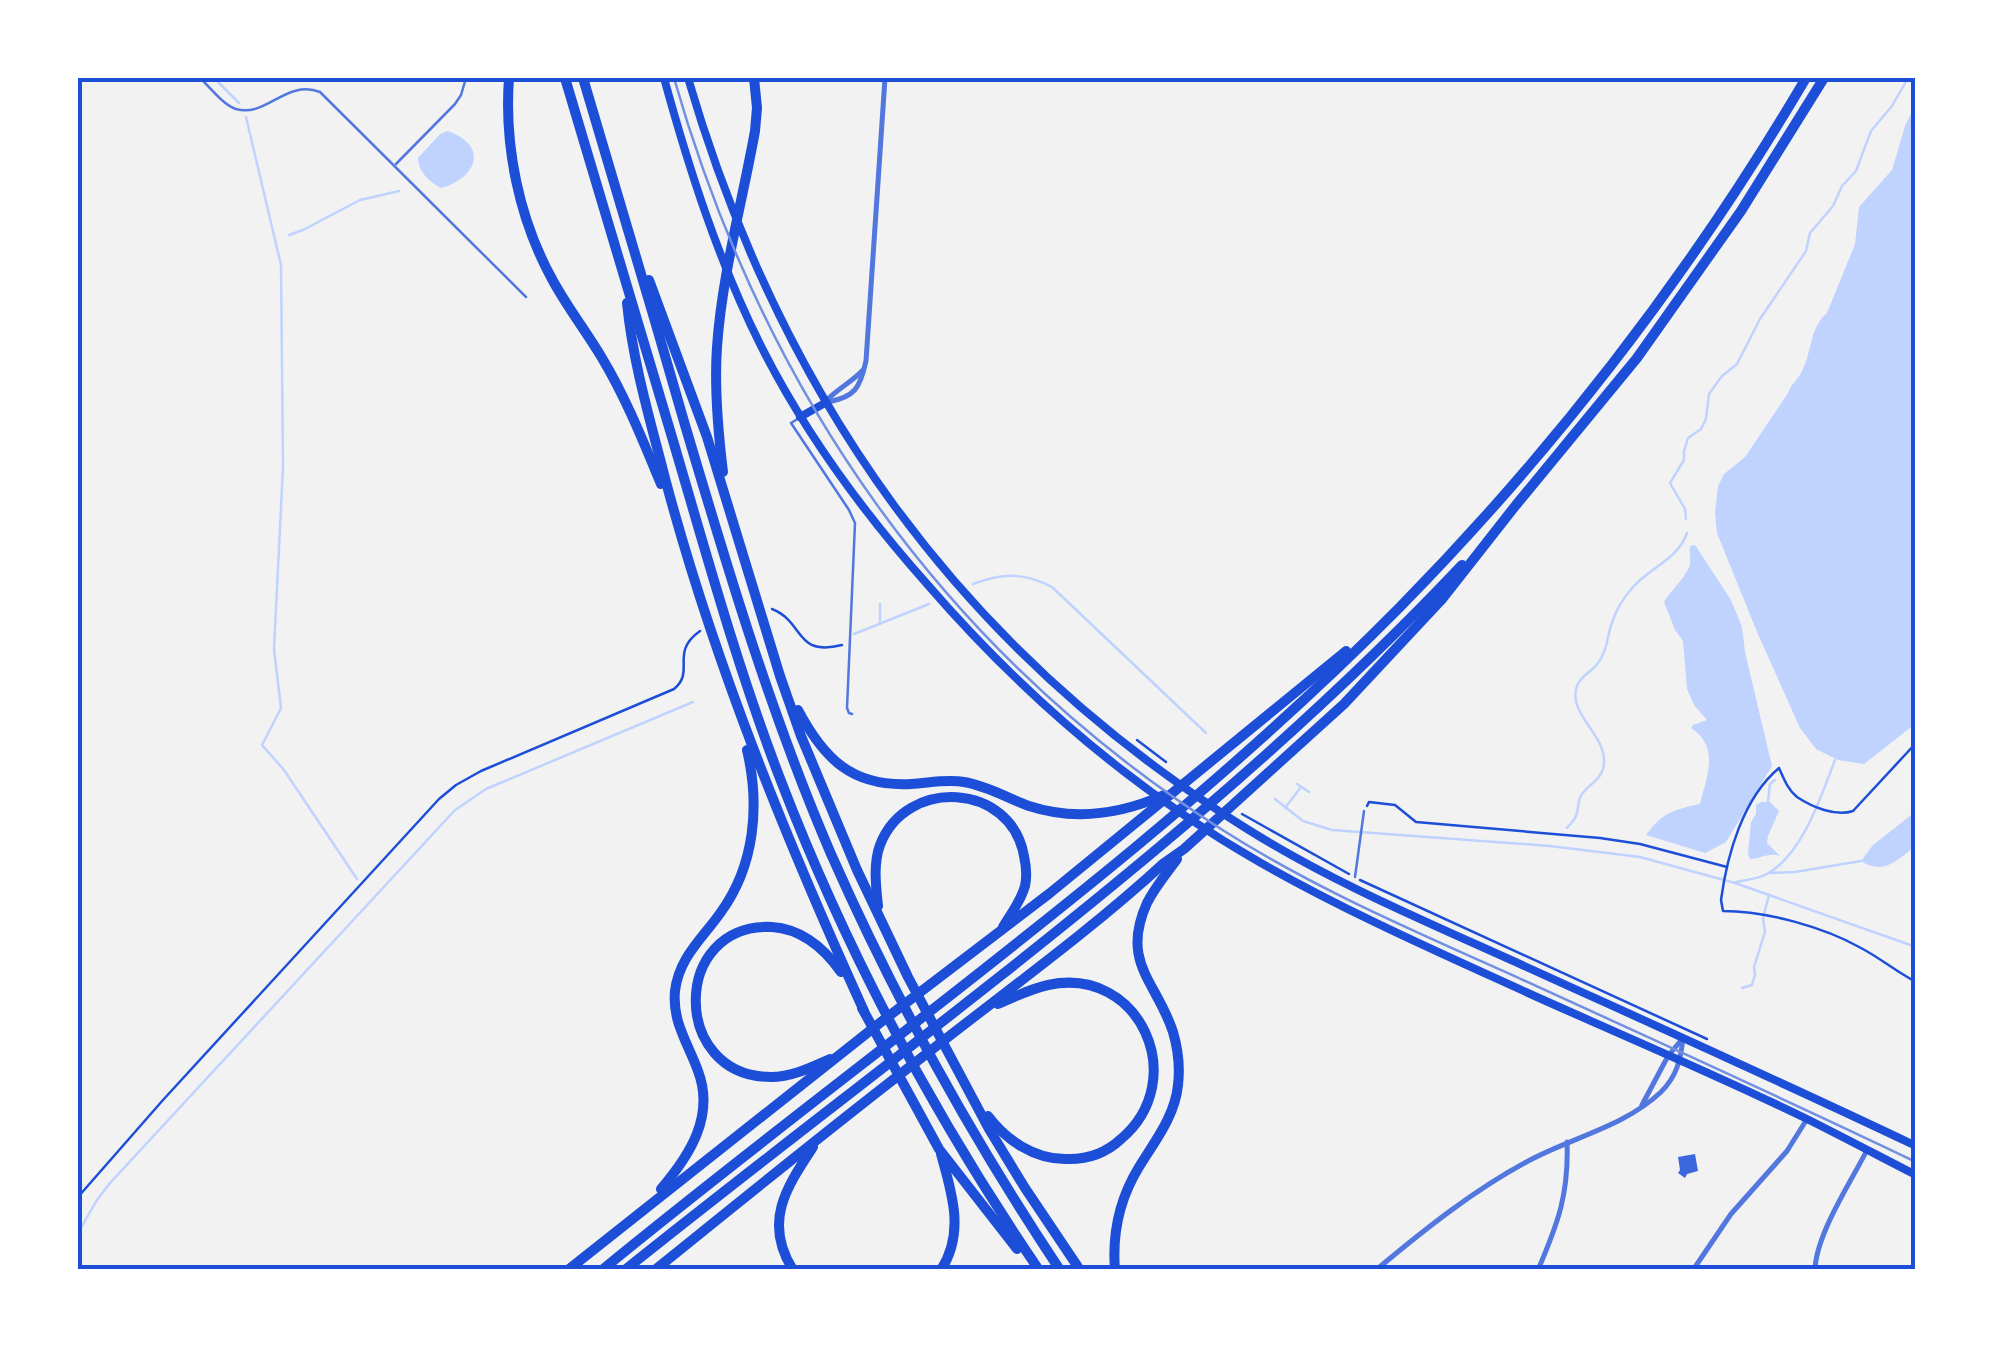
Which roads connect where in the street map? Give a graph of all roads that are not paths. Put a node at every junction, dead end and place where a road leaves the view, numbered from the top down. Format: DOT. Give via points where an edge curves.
graph roads {
  1 [pos="200,78"];
  2 [pos="466,78"];
  3 [pos="509,78"];
  4 [pos="565,78"];
  5 [pos="583,78"];
  6 [pos="664,78"];
  7 [pos="688,78"];
  8 [pos="754,78"];
  9 [pos="885,78"];
  10 [pos="1806,78"];
  11 [pos="1824,78"];
  12 [pos="395,166"];
  13 [pos="622,211"];
  14 [pos="624,275"];
  15 [pos="526,297"];
  16 [pos="865,367"];
  17 [pos="824,403"];
  18 [pos="800,417"];
  19 [pos="727,502"];
  20 [pos="1516,505"];
  21 [pos="676,517"];
  22 [pos="1401,606"];
  23 [pos="780,676"];
  24 [pos="736,705"];
  25 [pos="852,714"];
  26 [pos="1179,789"];
  27 [pos="1364,811"];
  28 [pos="1187,847"];
  29 [pos="1355,878"];
  30 [pos="878,912"];
  31 [pos="999,932"];
  32 [pos="864,1011"];
  33 [pos="984,1012"];
  34 [pos="1683,1037"];
  35 [pos="846,1051"];
  36 [pos="1668,1056"];
  37 [pos="1681,1062"];
  38 [pos="971,1093"];
  39 [pos="1640,1108"];
  40 [pos="1807,1119"];
  41 [pos="816,1141"];
  42 [pos="1567,1142"];
  43 [pos="1916,1146"];
  44 [pos="939,1148"];
  45 [pos="1867,1150"];
  46 [pos="1916,1175"];
  47 [pos="646,1206"];
  48 [pos="568,1270"];
  49 [pos="602,1270"];
  50 [pos="625,1270"];
  51 [pos="655,1270"];
  52 [pos="793,1270"];
  53 [pos="941,1270"];
  54 [pos="1036,1270"];
  55 [pos="1060,1270"];
  56 [pos="1080,1270"];
  57 [pos="1114,1270"];
  58 [pos="1376,1270"];
  59 [pos="1538,1270"];
  60 [pos="1693,1270"];
  61 [pos="1814,1270"];
  1 -- 12 [label="lane" via="242,110 298,88 320,92"];
  2 -- 12 [label="lane" via="455,104"];
  3 -- 21 [label="highway" via="509,139 524,211 551,278 612,376"];
  4 -- 14 [label="highway"];
  5 -- 13 [label="highway"];
  6 -- 18 [label="main road" via="730,276"];
  7 -- 17 [label="main road" via="743,239"];
  8 -- 19 [label="highway" via="757,108 716,373"];
  9 -- 16 [label="street"];
  10 -- 22 [label="highway" via="1630,341"];
  11 -- 20 [label="highway" via="1694,280"];
  12 -- 15 [label="lane"];
  13 -- 19 [label="highway"];
  13 -- 55 [label="highway" via="748,636 830,852 939,1074"];
  14 -- 21 [label="highway" via="630,333"];
  14 -- 54 [label="highway" via="732,642 817,868 924,1086"];
  16 -- 17 [label="street"];
  16 -- 17 [label="street" via="857,388"];
  17 -- 18 [label="main road"];
  17 -- 34 [label="main road" via="898,513 985,617 1147,762 1338,879"];
  18 -- 25 [label="lane" via="790,423 855,523 848,644"];
  18 -- 36 [label="main road" via="865,510 983,647 1066,726 1148,790 1349,910"];
  19 -- 23 [label="highway"];
  20 -- 28 [label="highway" via="1443,598 1344,704"];
  20 -- 50 [label="highway" via="1380,649 1182,827"];
  21 -- 24 [label="highway"];
  22 -- 26 [label="highway"];
  22 -- 49 [label="highway" via="1169,818"];
  23 -- 26 [label="highway" via="808,730 862,779 962,781 1033,807 1094,814"];
  23 -- 30 [label="highway"];
  24 -- 32 [label="highway"];
  24 -- 47 [label="highway" via="749,759 753,834 737,885 681,968 675,1014 698,1072 702,1112 689,1153"];
  26 -- 31 [label="highway"];
  27 -- 29 [label="lane"];
  28 -- 33 [label="highway"];
  28 -- 57 [label="highway" via="1156,887 1140,924 1144,975 1172,1030 1178,1088 1166,1125 1126,1191 1116,1223"];
  30 -- 31 [label="highway" via="877,860 894,822 935,798 967,798 1001,815 1022,846 1024,887"];
  30 -- 38 [label="highway"];
  31 -- 35 [label="highway"];
  32 -- 35 [label="highway" via="828,955 784,928 738,932 703,968 694,999 698,1024 711,1049 733,1067 775,1077"];
  32 -- 44 [label="highway"];
  33 -- 38 [label="highway" via="1051,984 1098,988 1130,1009 1146,1030 1154,1084 1127,1135 1109,1149 1070,1160 1040,1156 1010,1139"];
  33 -- 41 [label="highway"];
  34 -- 36 [label="street"];
  34 -- 37 [label="street"];
  34 -- 43 [label="main road"];
  35 -- 47 [label="highway"];
  36 -- 37 [label="main road"];
  36 -- 39 [label="street"];
  37 -- 39 [label="street"];
  37 -- 40 [label="main road"];
  38 -- 56 [label="highway"];
  39 -- 42 [label="street"];
  40 -- 45 [label="main road"];
  40 -- 60 [label="street"];
  41 -- 51 [label="highway"];
  41 -- 52 [label="highway" via="780,1213 780,1239"];
  42 -- 58 [label="street" via="1472,1195"];
  42 -- 59 [label="street" via="1563,1204"];
  44 -- 53 [label="highway" via="956,1225"];
  44 -- 54 [label="highway"];
  45 -- 46 [label="main road"];
  45 -- 61 [label="street" via="1824,1232"];
  47 -- 48 [label="highway"];
}
